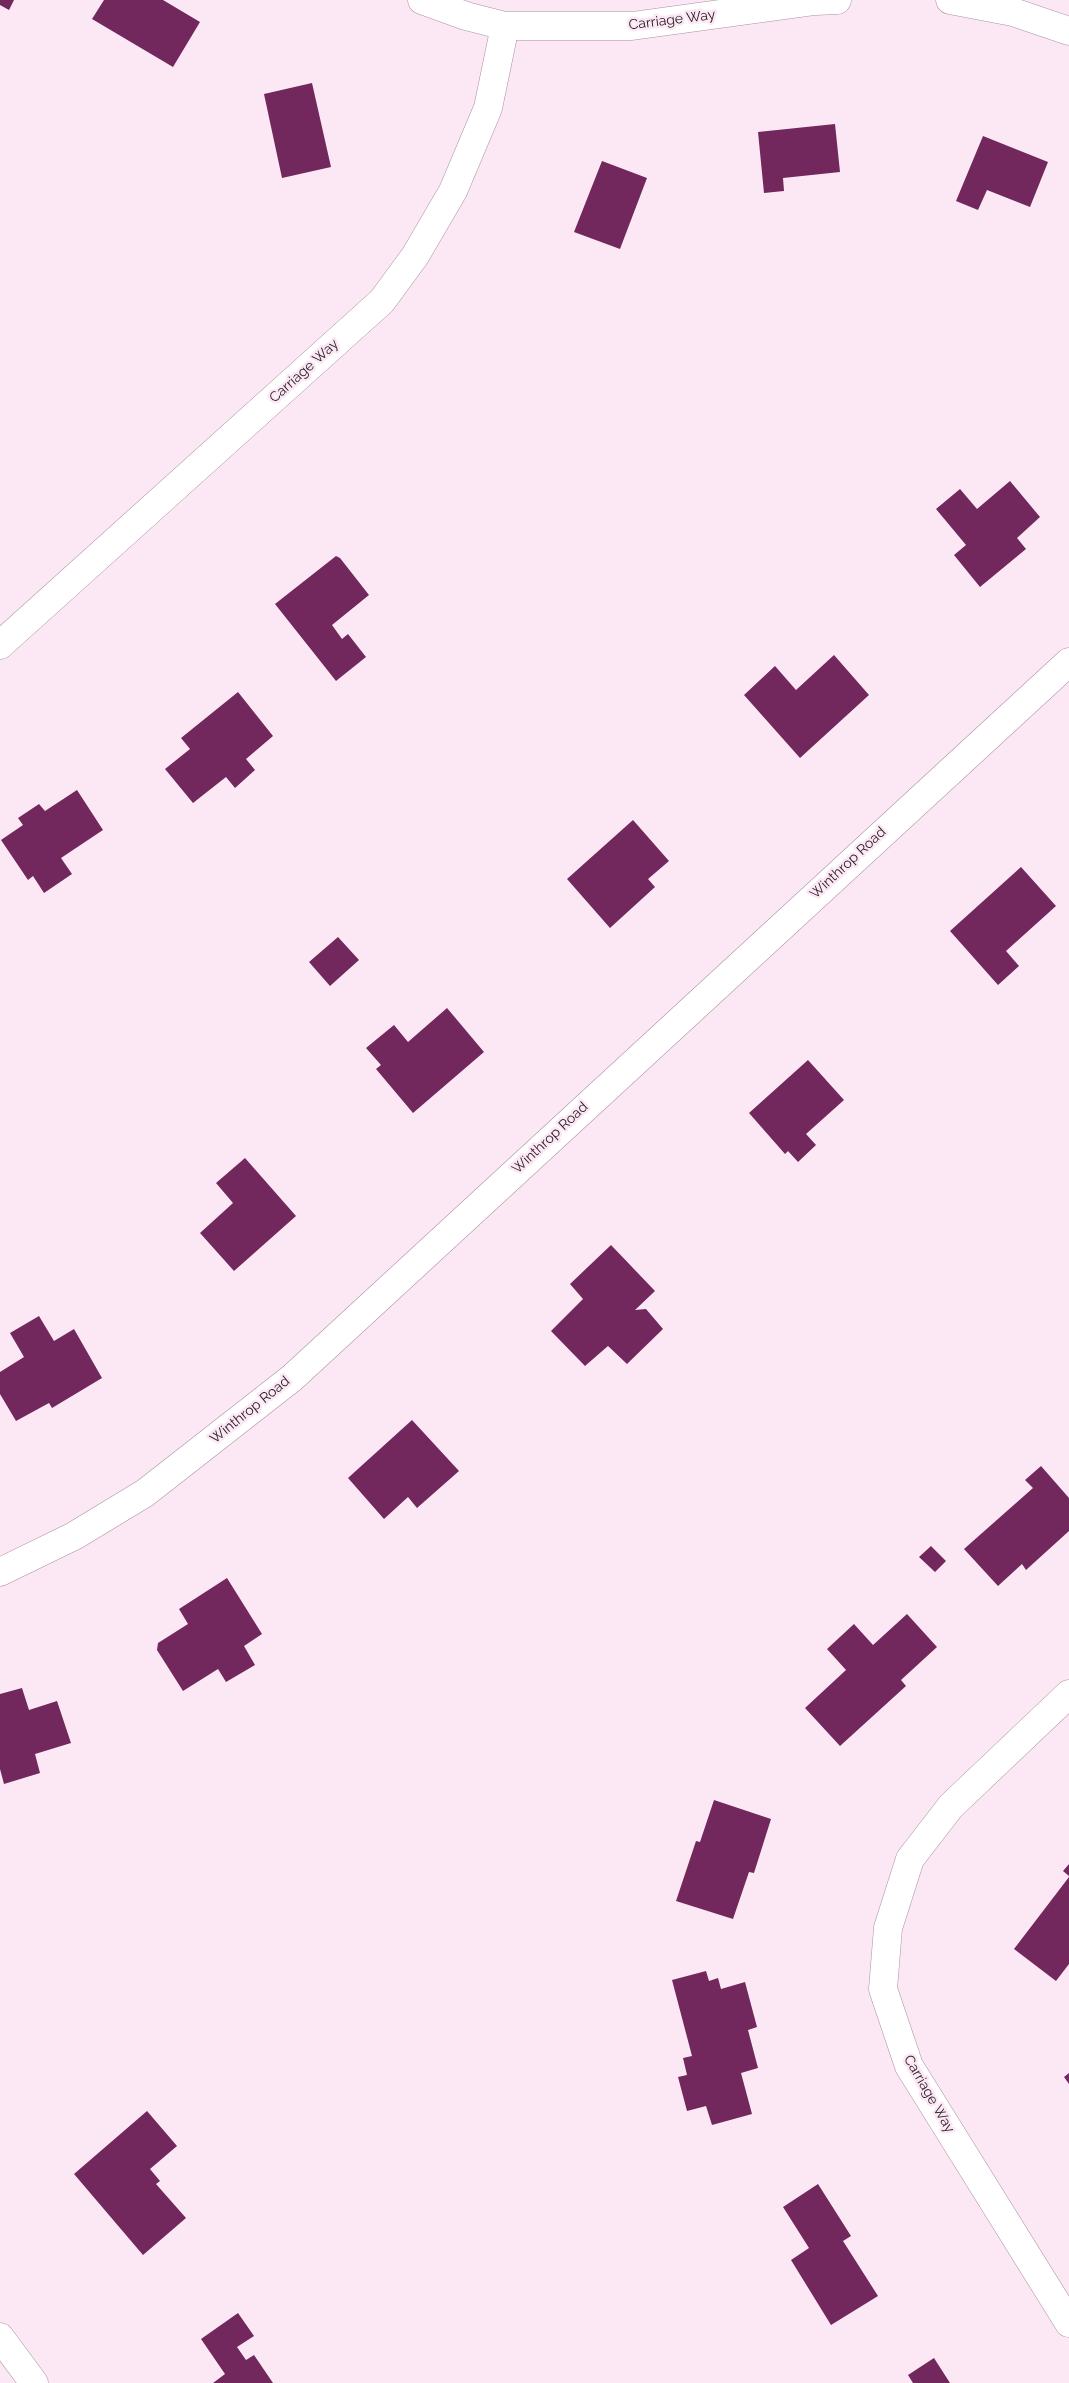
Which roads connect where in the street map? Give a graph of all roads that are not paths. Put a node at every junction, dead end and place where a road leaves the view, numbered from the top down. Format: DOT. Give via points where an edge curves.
graph roads {
  1 [pos="422,0"];
  2 [pos="837,0"];
  3 [pos="950,0"];
  4 [pos="506,26"];
  5 [pos="1069,31"];
  6 [pos="0,645"];
  7 [pos="1069,662"];
  8 [pos="0,1572"];
  9 [pos="1069,1694"];
  10 [pos="1069,2323"];
  11 [pos="0,2338"];
  12 [pos="34,2383"];
  1 -- 4 [label="street, Carriage Way"];
  2 -- 4 [label="street, Carriage Way" via="632,26"];
  3 -- 5 [label="street" via="1013,12"];
  4 -- 6 [label="street, Carriage Way" via="488,108 453,191 415,256 382,301"];
  7 -- 8 [label="street, Winthrop Road" via="292,1378 146,1493 74,1536"];
  9 -- 10 [label="street, Carriage Way" via="951,1806 910,1859 888,1928 882,1989 909,2066"];
  11 -- 12 [label="street"];
}
